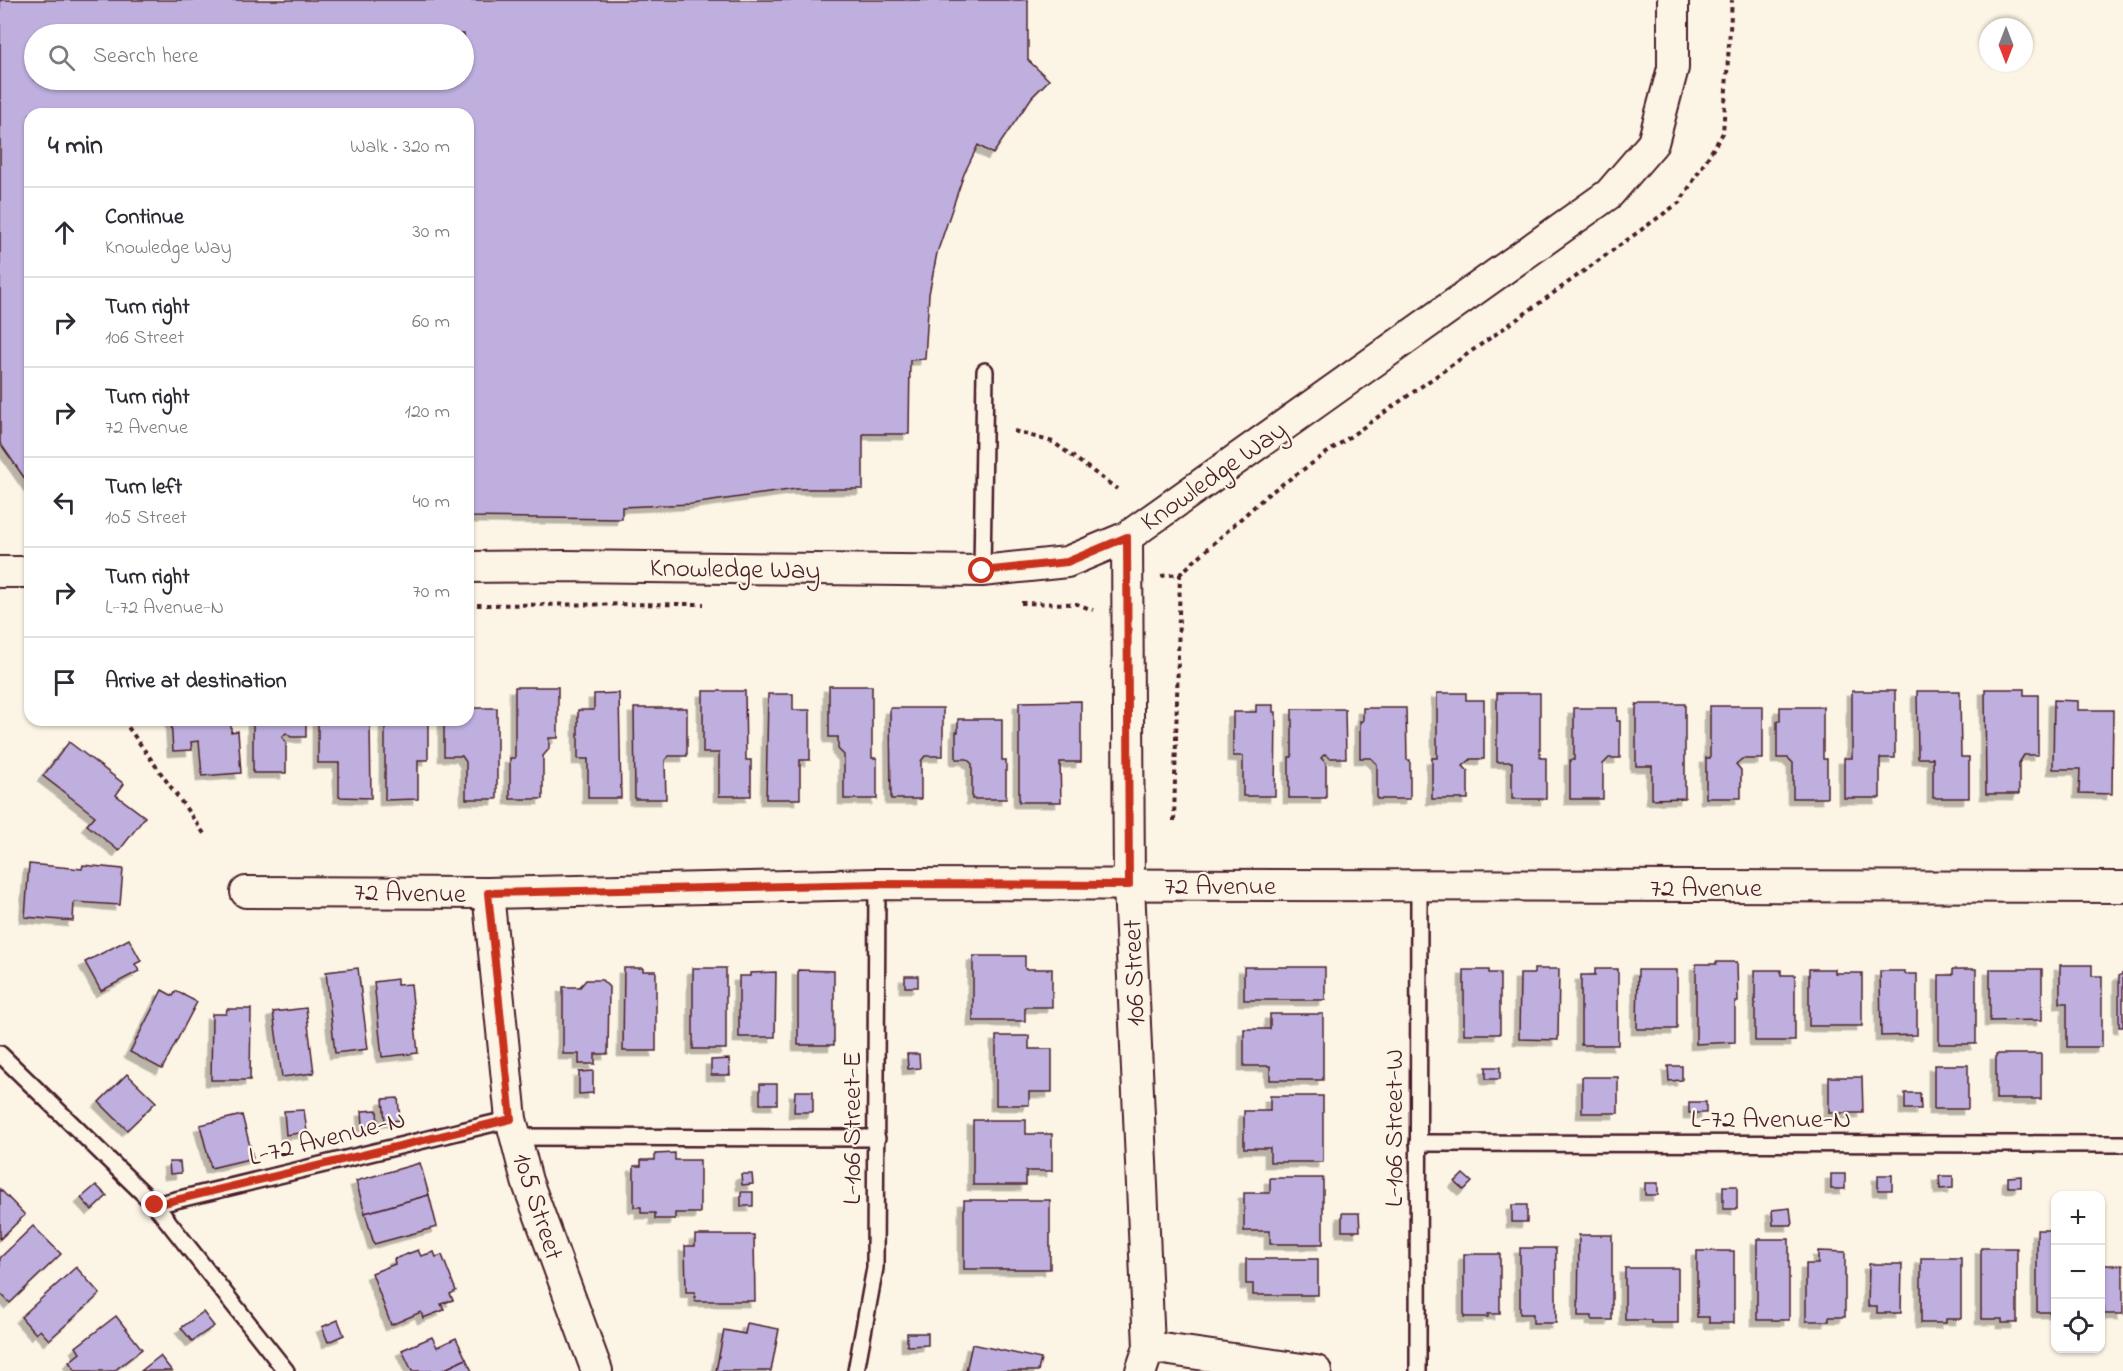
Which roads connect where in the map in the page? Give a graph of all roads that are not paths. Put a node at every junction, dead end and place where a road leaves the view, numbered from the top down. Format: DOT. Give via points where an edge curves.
graph roads {
  1 [pos="1673,0"];
  2 [pos="985,371"];
  3 [pos="1127,537"];
  4 [pos="474,567"];
  5 [pos="982,571"];
  6 [pos="0,572"];
  7 [pos="24,572"];
  8 [pos="877,884"];
  9 [pos="1129,885"];
  10 [pos="1419,886"];
  11 [pos="2123,887"];
  12 [pos="246,892"];
  13 [pos="488,893"];
  14 [pos="0,1054"];
  15 [pos="514,1128"];
  16 [pos="877,1138"];
  17 [pos="1418,1143"];
  18 [pos="2123,1144"];
  19 [pos="155,1205"];
  20 [pos="1145,1359"];
  21 [pos="286,1371"];
  22 [pos="597,1371"];
  23 [pos="856,1371"];
  24 [pos="1316,1371"];
  25 [pos="1418,1371"];
  1 -- 3 [label="street, Knowledge Way" via="1673,68 1653,143 1609,194"];
  2 -- 5 [label="lane"];
  3 -- 5 [label="street, Knowledge Way" via="1067,562"];
  3 -- 9 [label="street, 106 Street"];
  4 -- 5 [label="street, Knowledge Way"];
  6 -- 7 [label="street"];
  8 -- 9 [label="street, 72 Avenue"];
  8 -- 13 [label="street, 72 Avenue"];
  8 -- 16 [label="lane, L-106 Street-E"];
  9 -- 10 [label="street, 72 Avenue"];
  9 -- 20 [label="street, 106 Street"];
  10 -- 11 [label="street, 72 Avenue"];
  10 -- 17 [label="lane, L-106 Street-W"];
  12 -- 13 [label="street, 72 Avenue"];
  13 -- 15 [label="street, 105 Street"];
  14 -- 19 [label="lane"];
  15 -- 16 [label="lane, L-72 Avenue-N"];
  15 -- 19 [label="lane, L-72 Avenue-N"];
  15 -- 22 [label="street, 105 Street" via="527,1181"];
  16 -- 23 [label="lane, L-106 Street-E" via="875,1268"];
  17 -- 18 [label="lane, L-72 Avenue-N"];
  17 -- 25 [label="lane, L-106 Street-W"];
  19 -- 21 [label="lane"];
  20 -- 24 [label="street"];
}
